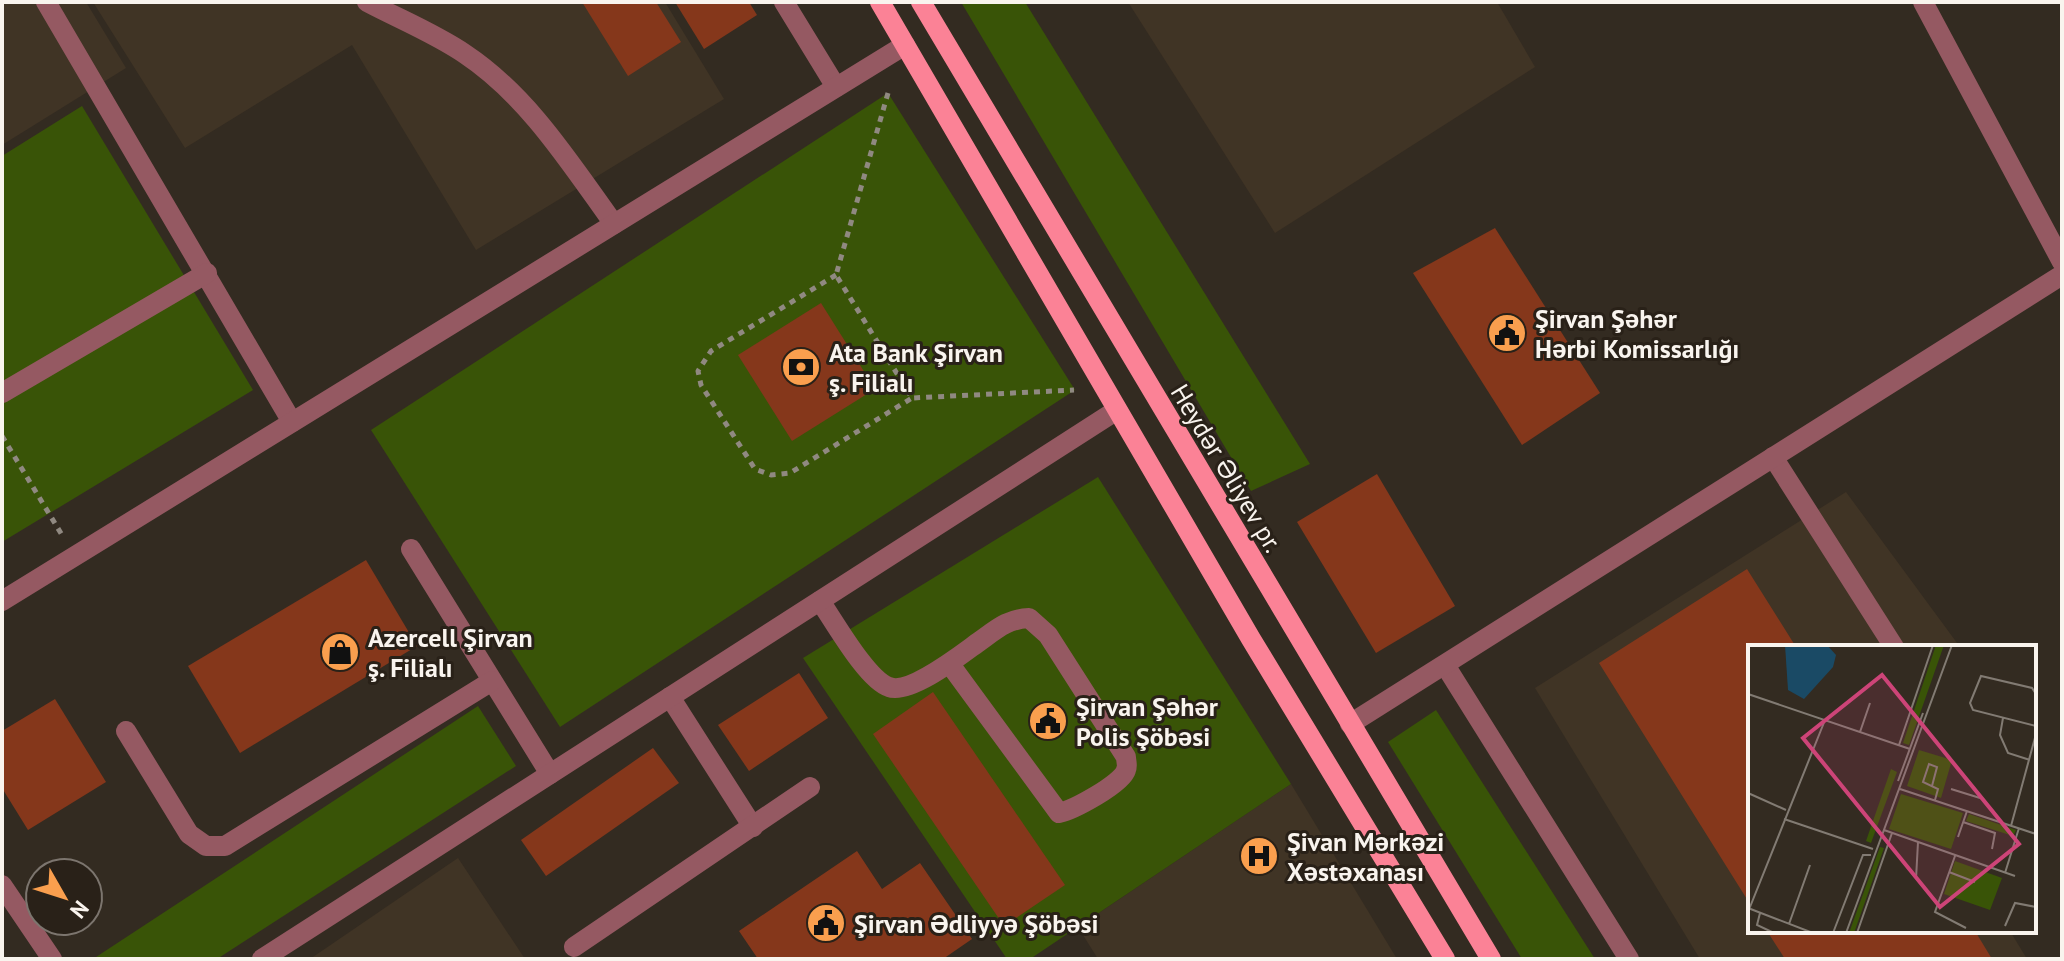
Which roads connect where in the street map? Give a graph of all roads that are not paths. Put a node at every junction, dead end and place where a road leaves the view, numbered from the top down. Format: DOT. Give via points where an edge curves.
graph roads {
  1 [pos="46,2"];
  2 [pos="367,2"];
  3 [pos="784,2"];
  4 [pos="880,2"];
  5 [pos="921,2"];
  6 [pos="1923,2"];
  7 [pos="905,45"];
  8 [pos="836,87"];
  9 [pos="614,224"];
  10 [pos="2062,262"];
  11 [pos="207,273"];
  12 [pos="2062,275"];
  13 [pos="2,393"];
  14 [pos="1117,410"];
  15 [pos="292,422"];
  16 [pos="1773,457"];
  17 [pos="411,549"];
  18 [pos="2,601"];
  19 [pos="820,601"];
  20 [pos="1893,645"];
  21 [pos="949,663"];
  22 [pos="1445,665"];
  23 [pos="492,681"];
  24 [pos="670,697"];
  25 [pos="1350,724"];
  26 [pos="126,731"];
  27 [pos="550,774"];
  28 [pos="810,787"];
  29 [pos="753,827"];
  30 [pos="2,885"];
  31 [pos="574,947"];
  32 [pos="52,959"];
  33 [pos="262,959"];
  34 [pos="1445,959"];
  35 [pos="1491,959"];
  36 [pos="1629,959"];
  1 -- 11 [label="street"];
  2 -- 9 [label="street" via="464,53 496,79 541,123"];
  3 -- 8 [label="street"];
  4 -- 7 [label="main road"];
  5 -- 25 [label="main road, Heydər Əliyev pr."];
  6 -- 10 [label="street"];
  7 -- 8 [label="street"];
  7 -- 14 [label="main road"];
  8 -- 9 [label="street"];
  9 -- 15 [label="street"];
  11 -- 13 [label="street"];
  11 -- 15 [label="street"];
  12 -- 16 [label="street"];
  14 -- 19 [label="street"];
  14 -- 34 [label="main road"];
  15 -- 18 [label="street"];
  16 -- 20 [label="street"];
  16 -- 22 [label="street"];
  17 -- 23 [label="street"];
  19 -- 21 [label="street" via="873,676 889,688 906,687"];
  19 -- 24 [label="street"];
  21 -- 21 [label="street" via="1011,619 1029,618 1048,635 1126,757 1127,770 1072,811 1059,813"];
  22 -- 25 [label="street"];
  22 -- 36 [label="street"];
  23 -- 26 [label="street" via="225,846 206,846 189,834"];
  23 -- 27 [label="street"];
  24 -- 27 [label="street"];
  24 -- 29 [label="street"];
  25 -- 35 [label="main road, Heydər Əliyev pr."];
  27 -- 33 [label="street"];
  28 -- 29 [label="street"];
  29 -- 31 [label="street"];
  30 -- 32 [label="street"];
}
